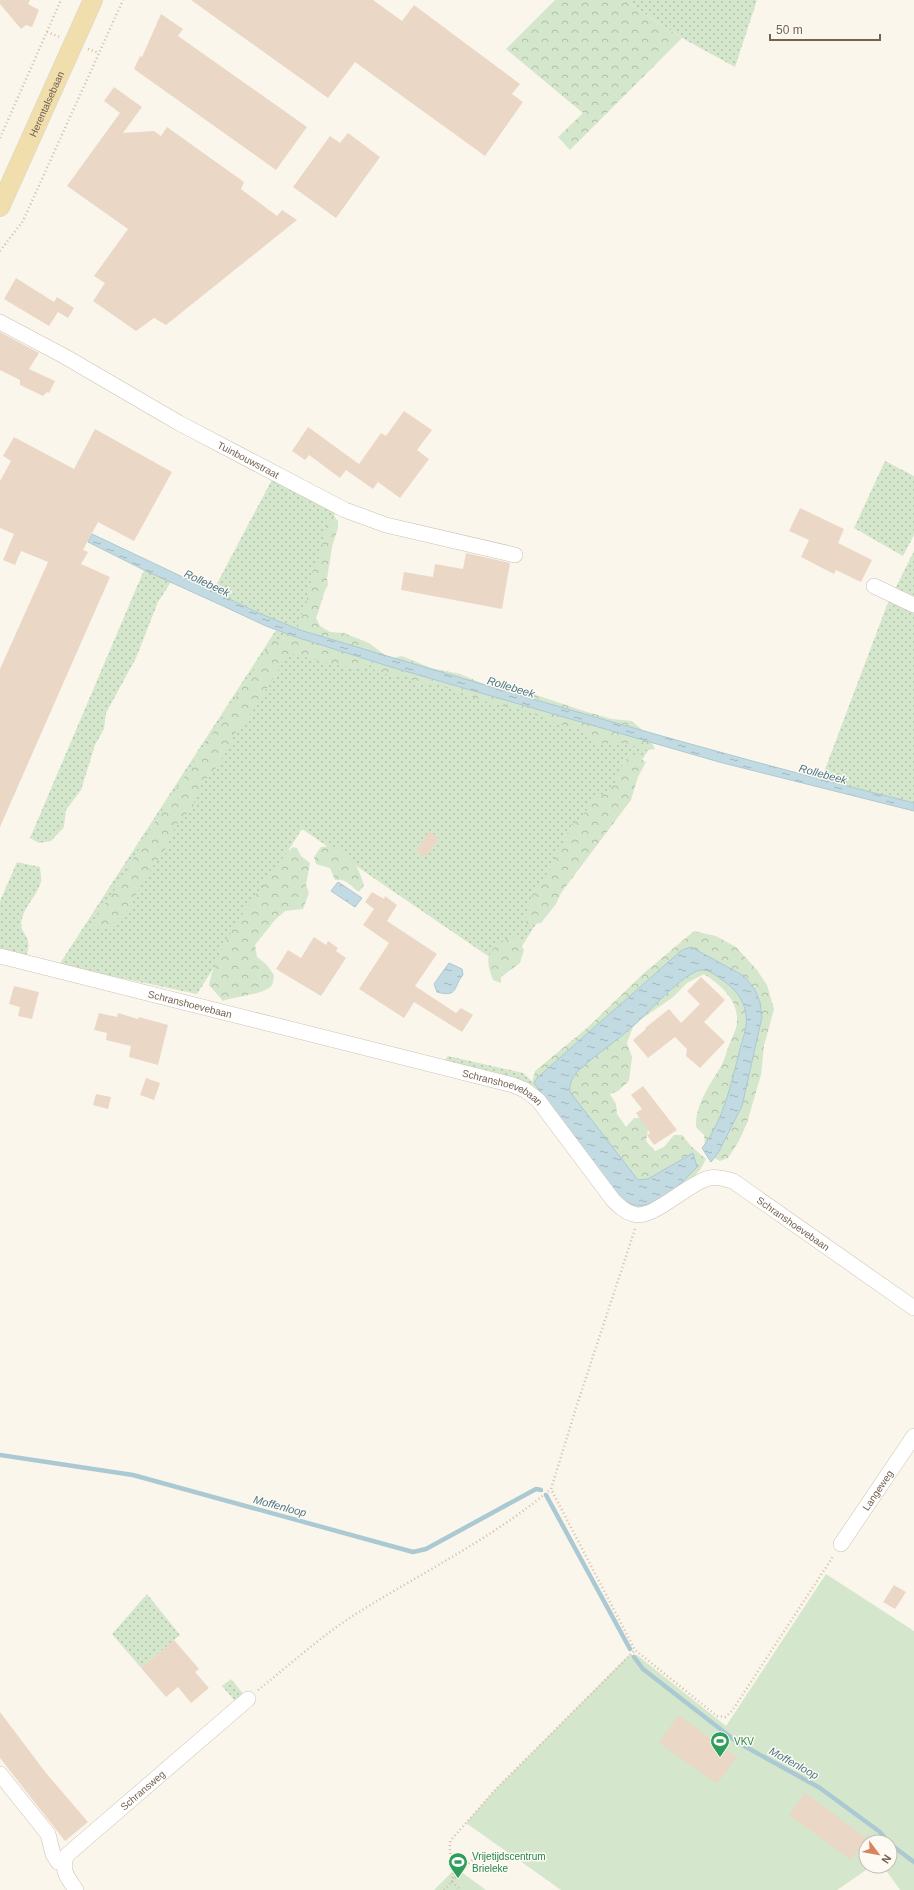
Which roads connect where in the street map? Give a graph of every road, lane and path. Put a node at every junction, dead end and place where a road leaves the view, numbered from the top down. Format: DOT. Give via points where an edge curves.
graph roads {
  1 [pos="62,0"];
  2 [pos="93,0"];
  3 [pos="123,0"];
  4 [pos="0,138"];
  5 [pos="0,207"];
  6 [pos="0,252"];
  7 [pos="0,322"];
  8 [pos="515,555"];
  9 [pos="874,586"];
  10 [pos="914,605"];
  11 [pos="0,956"];
  12 [pos="640,1215"];
  13 [pos="914,1308"];
  14 [pos="914,1436"];
  15 [pos="551,1489"];
  16 [pos="841,1544"];
  17 [pos="635,1650"];
  18 [pos="248,1699"];
  19 [pos="2,1780"];
  20 [pos="475,1857"];
  21 [pos="63,1862"];
  22 [pos="452,1882"];
  23 [pos="76,1890"];
  24 [pos="444,1890"];
  25 [pos="461,1890"];
  1 -- 4 [label="path"];
  2 -- 5 [label="main road, Herentalsebaan"];
  3 -- 6 [label="path" via="24,221"];
  7 -- 8 [label="street, Tuinbouwstraat" via="64,356 178,423 345,510 386,525"];
  9 -- 10 [label="street"];
  11 -- 12 [label="street, Schranshoevebaan" via="513,1085 538,1100 620,1208"];
  12 -- 13 [label="street, Schranshoevebaan" via="709,1178 733,1181"];
  12 -- 15 [label="path"];
  14 -- 16 [label="street, Langeweg"];
  15 -- 17 [label="path"];
  15 -- 18 [label="path" via="481,1538 357,1613"];
  16 -- 17 [label="path" via="732,1711 725,1717 717,1716"];
  17 -- 22 [label="path" via="495,1790 451,1840 449,1844 454,1873"];
  18 -- 21 [label="street, Schransweg" via="73,1849"];
  19 -- 21 [label="street" via="48,1834 53,1854 58,1862"];
  20 -- 22 [label="path"];
  21 -- 23 [label="street" via="64,1871"];
  22 -- 24 [label="path"];
  22 -- 25 [label="path"];
}
